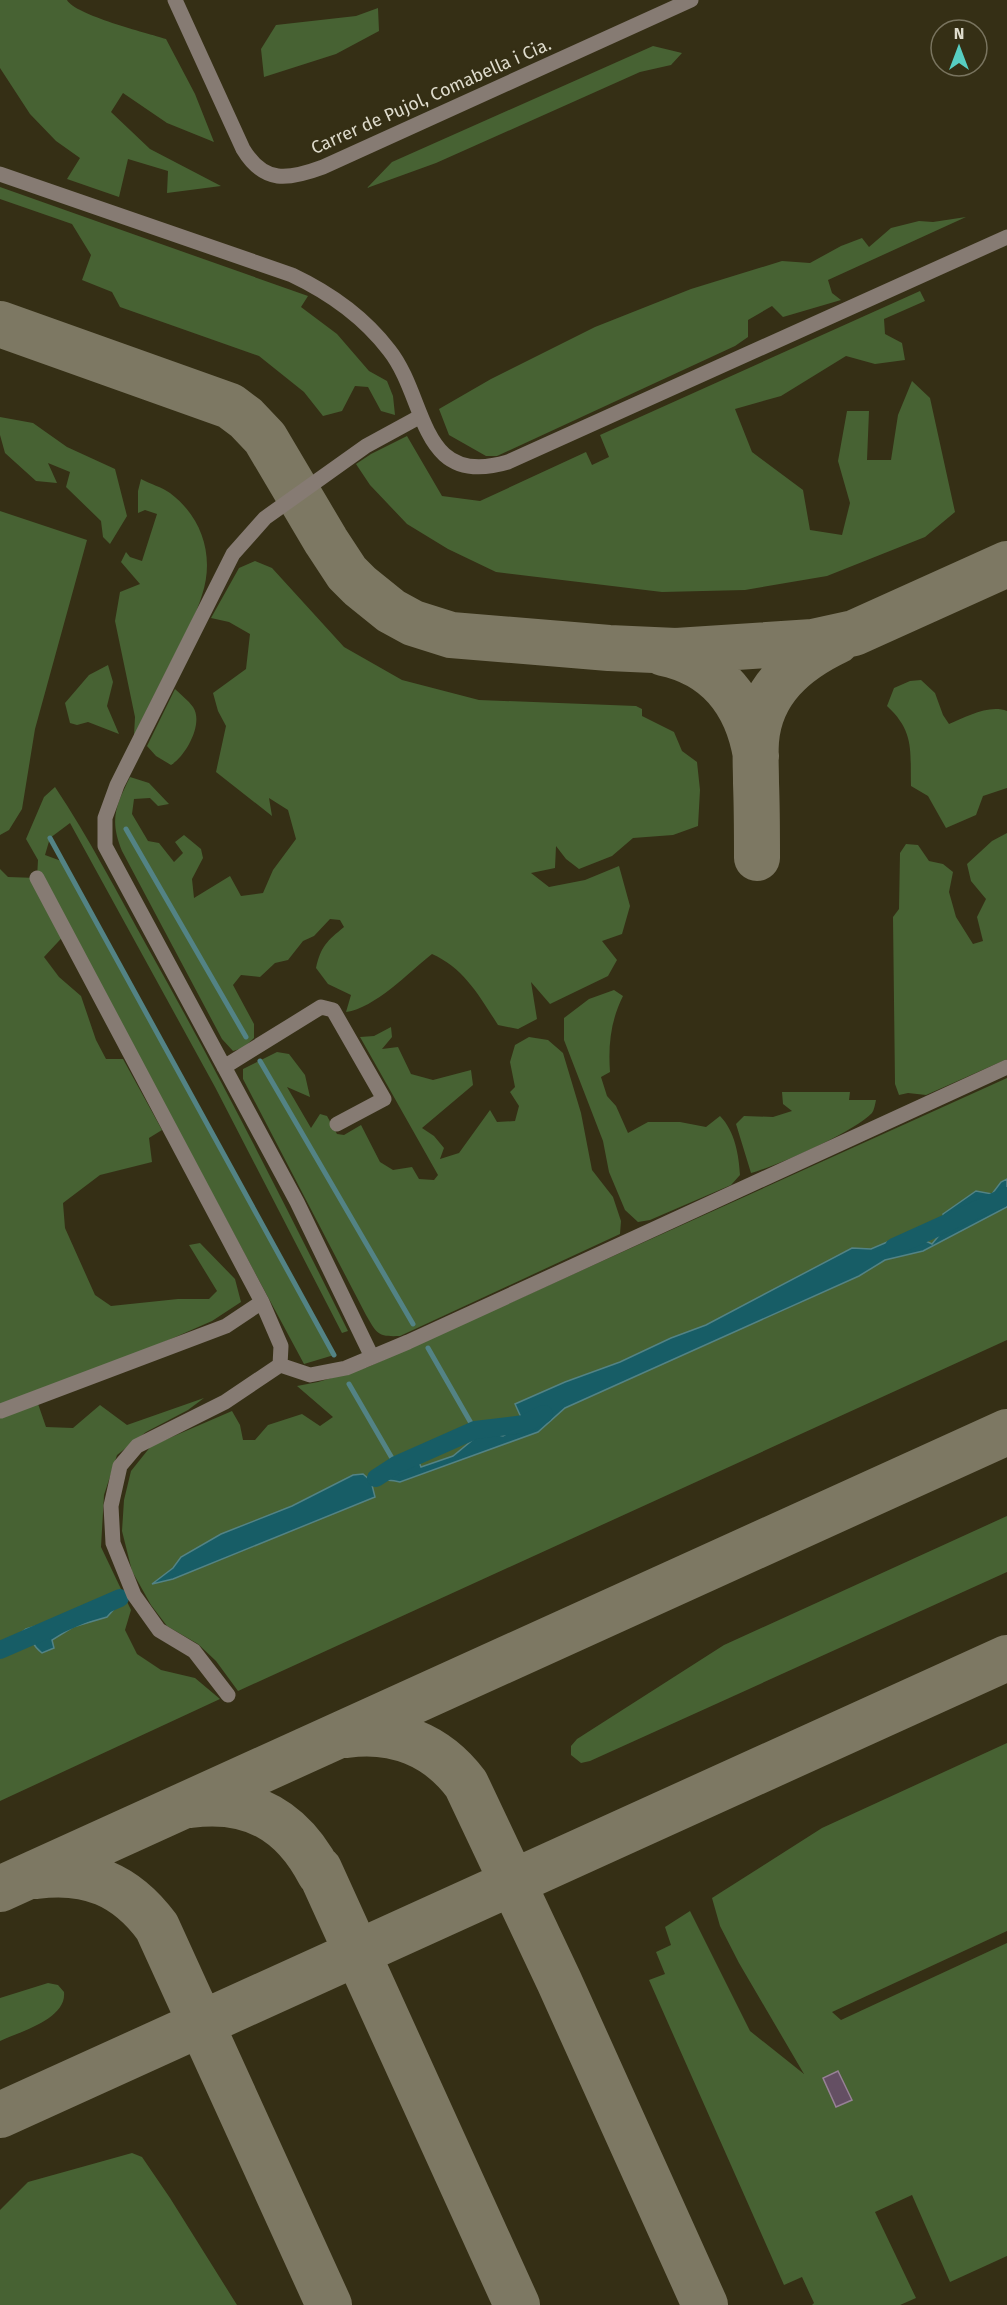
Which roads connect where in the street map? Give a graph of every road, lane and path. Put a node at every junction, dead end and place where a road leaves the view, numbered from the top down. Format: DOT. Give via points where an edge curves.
graph roads {
  1 [pos="175,0"];
  2 [pos="691,0"];
  3 [pos="0,174"];
  4 [pos="1007,237"];
  5 [pos="421,416"];
  6 [pos="37,878"];
  7 [pos="224,1066"];
  8 [pos="1007,1067"];
  9 [pos="337,1124"];
  10 [pos="262,1302"];
  11 [pos="372,1357"];
  12 [pos="280,1365"];
  13 [pos="1,1411"];
  14 [pos="228,1695"];
  1 -- 2 [label="street, Carrer de Pujol, Comabella i Cia." via="251,163 266,174 285,177 326,166"];
  3 -- 5 [label="street" via="317,287 346,306 391,352"];
  4 -- 5 [label="street" via="508,462 485,467 460,466 437,447"];
  5 -- 7 [label="street" via="366,446 265,518 233,554 117,785 105,818 105,846"];
  6 -- 10 [label="street"];
  7 -- 9 [label="street" via="321,1007 333,1010 384,1099"];
  7 -- 11 [label="street" via="297,1202"];
  8 -- 11 [label="street"];
  10 -- 12 [label="street" via="281,1346"];
  10 -- 13 [label="street" via="226,1326"];
  11 -- 12 [label="street" via="346,1368 310,1375"];
  12 -- 14 [label="street" via="225,1402 137,1446 120,1466 111,1506 112,1543 134,1595 159,1630 194,1651"];
}
